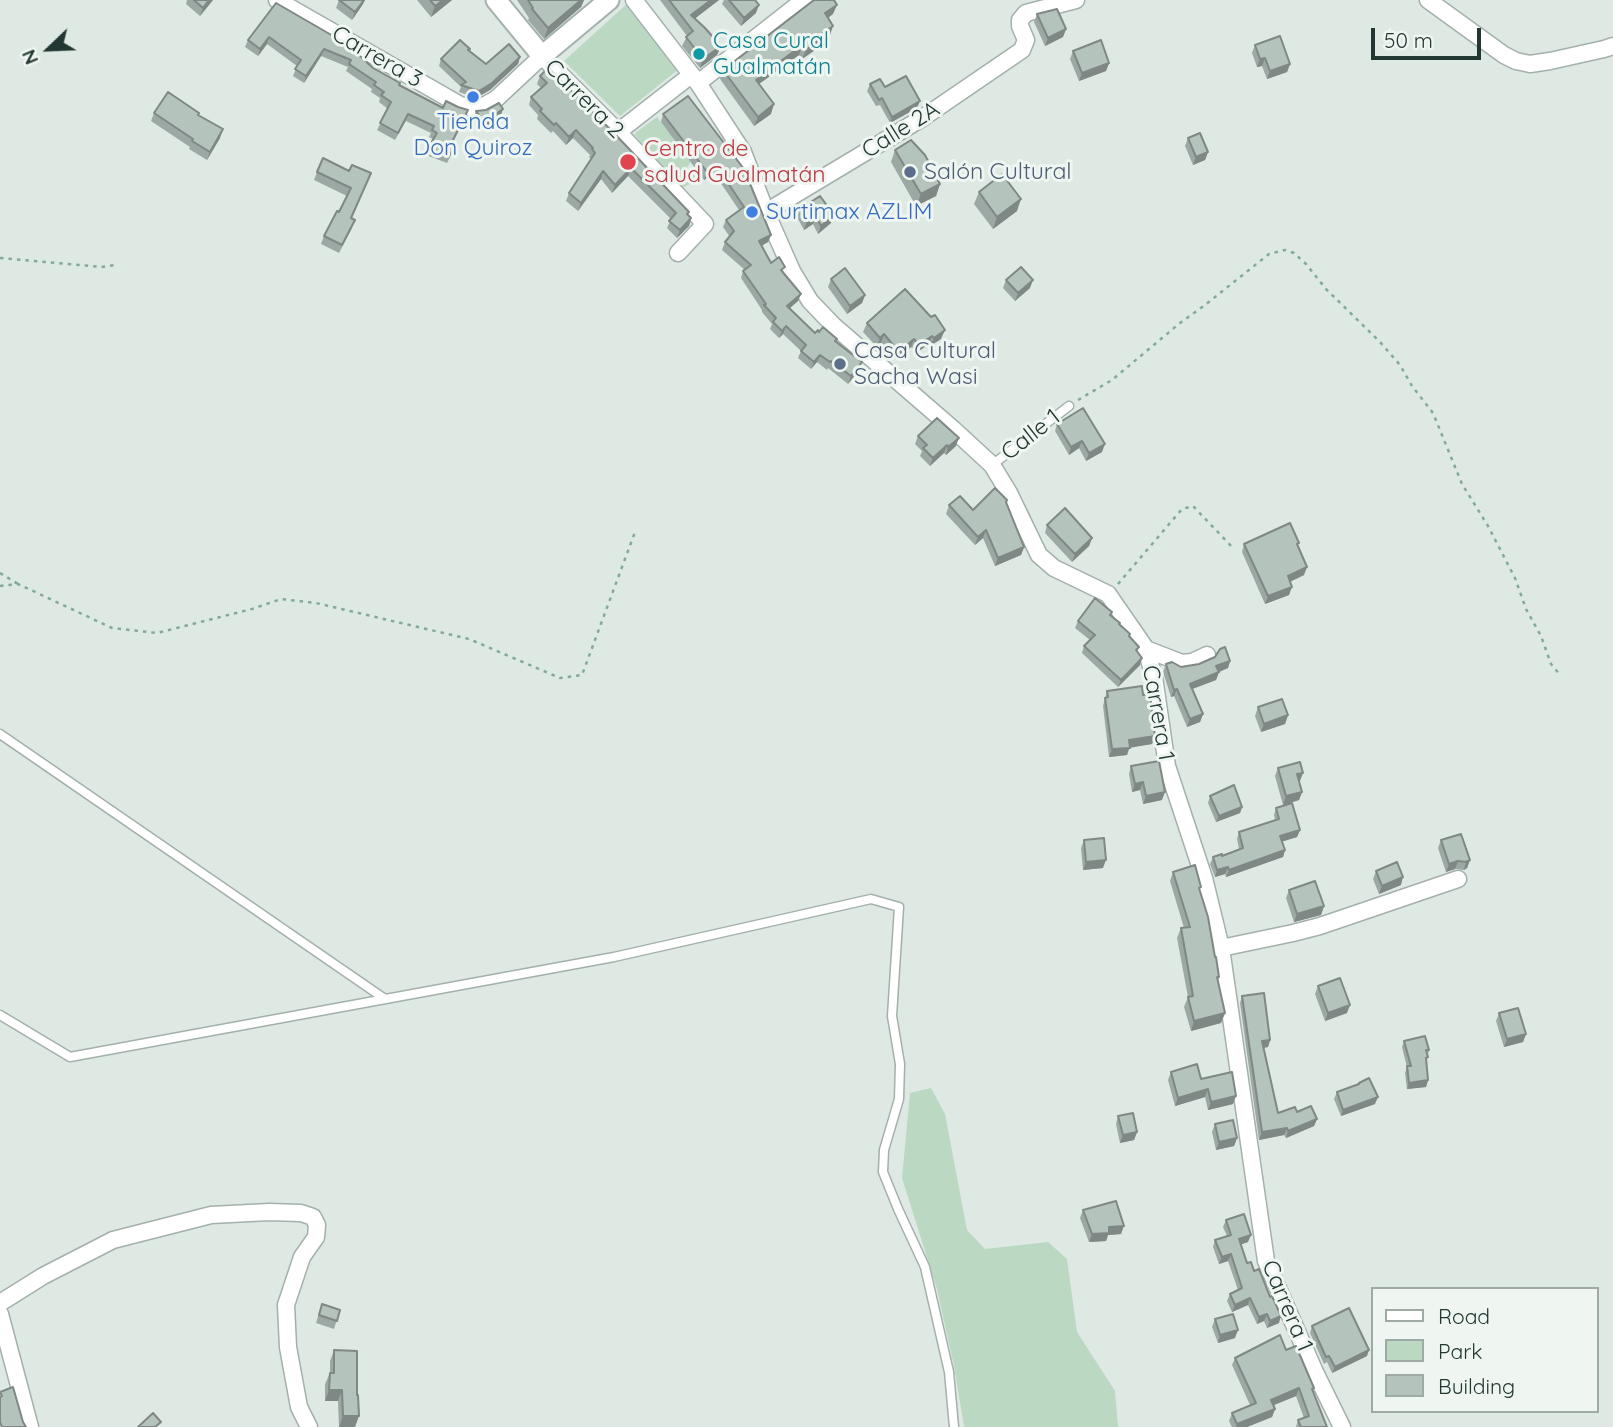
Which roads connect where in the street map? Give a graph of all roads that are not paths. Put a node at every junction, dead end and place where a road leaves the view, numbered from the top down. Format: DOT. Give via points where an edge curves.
graph roads {
  1 [pos="278,0"];
  2 [pos="496,0"];
  3 [pos="609,0"];
  4 [pos="634,0"];
  5 [pos="804,0"];
  6 [pos="1076,0"];
  7 [pos="1428,0"];
  8 [pos="1613,46"];
  9 [pos="542,56"];
  10 [pos="695,79"];
  11 [pos="618,132"];
  12 [pos="766,212"];
  13 [pos="678,253"];
  14 [pos="1069,405"];
  15 [pos="992,466"];
  16 [pos="1146,649"];
  17 [pos="1207,655"];
  18 [pos="0,734"];
  19 [pos="1458,879"];
  20 [pos="1221,948"];
  21 [pos="385,999"];
  22 [pos="0,1015"];
  23 [pos="0,1303"];
  24 [pos="0,1314"];
  25 [pos="30,1427"];
  26 [pos="309,1427"];
  27 [pos="954,1427"];
  28 [pos="1342,1427"];
  1 -- 9 [label="street, Carrera 3" via="460,105 478,109 496,99"];
  2 -- 9 [label="street, Carrera 2"];
  3 -- 9 [label="street"];
  4 -- 10 [label="street, Carrera 1"];
  5 -- 10 [label="street"];
  6 -- 12 [label="street, Calle 2A" via="1026,13 1020,20 1026,40 1022,50 924,117"];
  7 -- 8 [label="street" via="1516,61 1550,61"];
  9 -- 11 [label="street, Carrera 2"];
  10 -- 11 [label="street"];
  10 -- 12 [label="street, Carrera 1" via="743,152"];
  11 -- 13 [label="street, Carrera 2" via="705,224"];
  12 -- 15 [label="street, Carrera 1" via="810,301"];
  14 -- 15 [label="lane, Calle 1"];
  15 -- 16 [label="street, Carrera 1" via="1039,555 1054,568 1108,594"];
  16 -- 17 [label="street" via="1182,663"];
  16 -- 20 [label="street, Carrera 1" via="1167,766 1204,878"];
  18 -- 21 [label="lane"];
  19 -- 20 [label="street" via="1320,926"];
  20 -- 28 [label="street, Carrera 1" via="1266,1261"];
  21 -- 22 [label="lane" via="70,1057"];
  21 -- 27 [label="lane" via="614,957 871,899 899,907 892,1016 900,1064 899,1099 884,1150 883,1172 926,1267 949,1372"];
  23 -- 26 [label="street" via="113,1240 211,1215 269,1212 313,1217 316,1237 302,1257 286,1305 299,1407"];
  24 -- 25 [label="street"];
}
